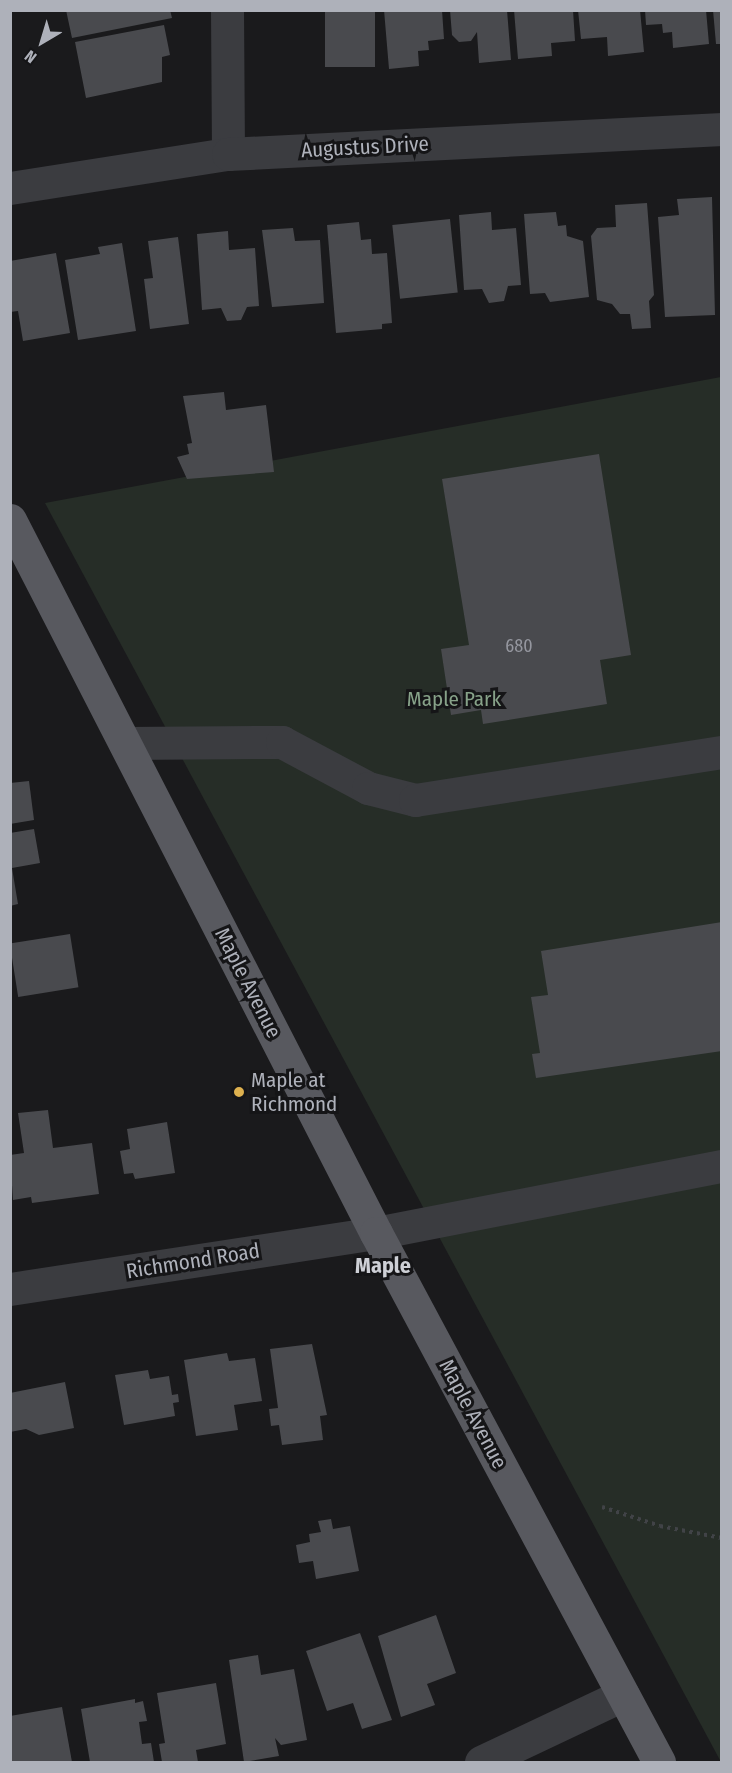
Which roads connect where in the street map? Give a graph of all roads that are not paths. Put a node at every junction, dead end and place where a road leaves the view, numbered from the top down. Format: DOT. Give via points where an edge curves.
graph roads {
  1 [pos="227,10"];
  2 [pos="722,129"];
  3 [pos="228,154"];
  4 [pos="10,188"];
  5 [pos="10,520"];
  6 [pos="125,743"];
  7 [pos="722,752"];
  8 [pos="722,1166"];
  9 [pos="376,1233"];
  10 [pos="10,1288"];
  11 [pos="623,1695"];
  12 [pos="481,1762"];
  13 [pos="659,1762"];
  1 -- 3 [label="street"];
  2 -- 3 [label="street, Augustus Drive"];
  3 -- 4 [label="street, Augustus Drive"];
  5 -- 6 [label="main road, Maple Avenue"];
  6 -- 7 [label="street" via="282,742 368,788 415,800"];
  6 -- 9 [label="main road, Maple Avenue"];
  8 -- 9 [label="street, Richmond Road"];
  9 -- 10 [label="street, Richmond Road"];
  9 -- 11 [label="main road, Maple Avenue"];
  11 -- 12 [label="street"];
  11 -- 13 [label="main road, Maple Avenue"];
}
